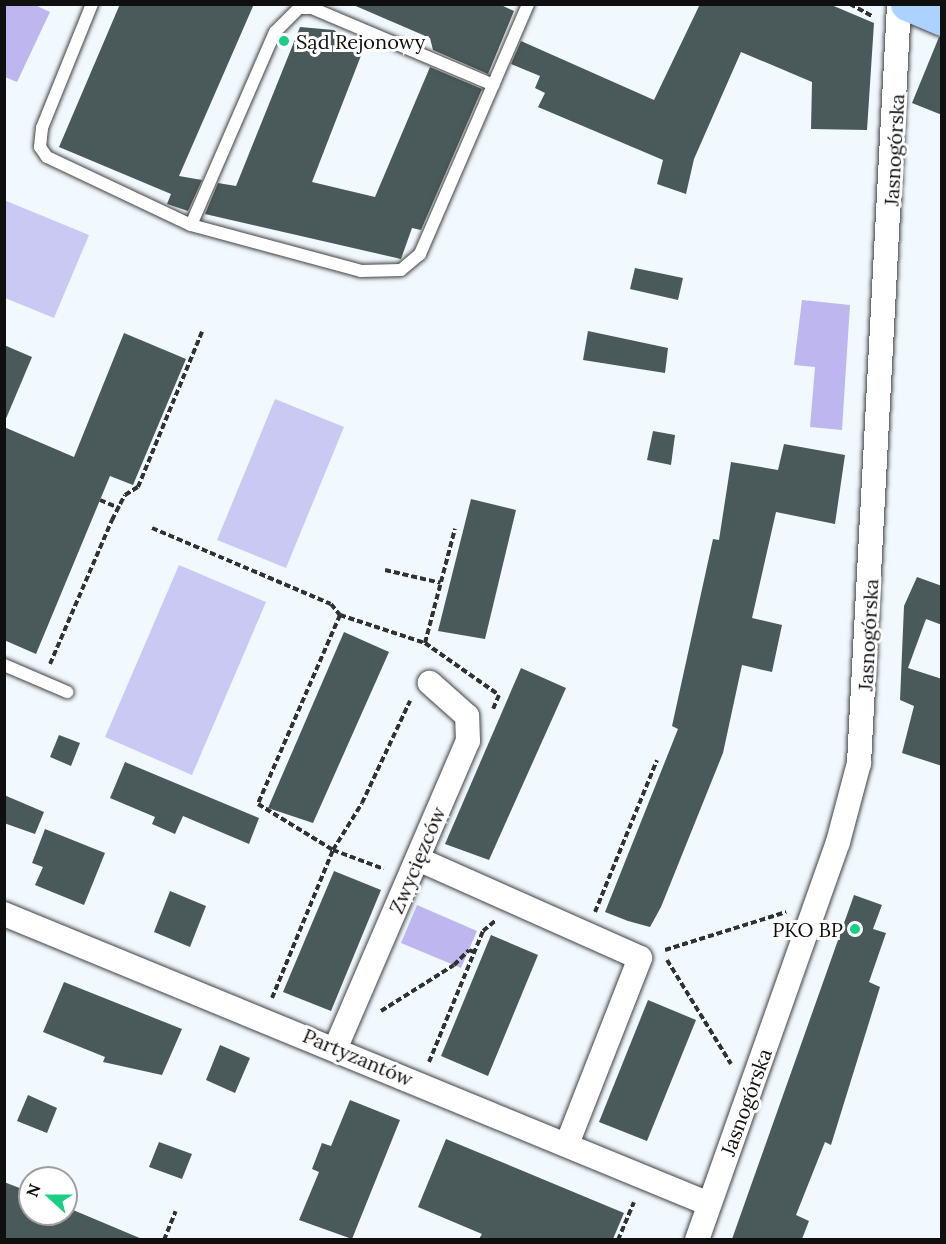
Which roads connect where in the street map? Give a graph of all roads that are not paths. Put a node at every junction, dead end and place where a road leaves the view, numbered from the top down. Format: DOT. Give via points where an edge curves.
graph roads {
  1 [pos="92,4"];
  2 [pos="528,4"];
  3 [pos="899,4"];
  4 [pos="907,4"];
  5 [pos="942,19"];
  6 [pos="493,85"];
  7 [pos="191,225"];
  8 [pos="4,666"];
  9 [pos="422,689"];
  10 [pos="67,692"];
  11 [pos="414,869"];
  12 [pos="4,914"];
  13 [pos="336,1047"];
  14 [pos="567,1144"];
  15 [pos="709,1204"];
  16 [pos="697,1239"];
  1 -- 7 [label="lane" via="42,129 40,147 47,157"];
  2 -- 6 [label="lane"];
  3 -- 15 [label="street, Jasnogórska" via="859,762 838,842"];
  4 -- 5 [label="street"];
  6 -- 7 [label="lane" via="420,254 401,270 361,271"];
  6 -- 7 [label="lane" via="312,8 299,8 275,32"];
  8 -- 10 [label="lane"];
  9 -- 11 [label="street, Zwycięzców" via="470,725"];
  11 -- 13 [label="street, Zwycięzców"];
  11 -- 14 [label="street" via="517,902 634,952 641,964"];
  12 -- 13 [label="street, Partyzantów"];
  13 -- 14 [label="street, Partyzantów"];
  14 -- 15 [label="street, Partyzantów"];
  15 -- 16 [label="street, Jasnogórska"];
}
